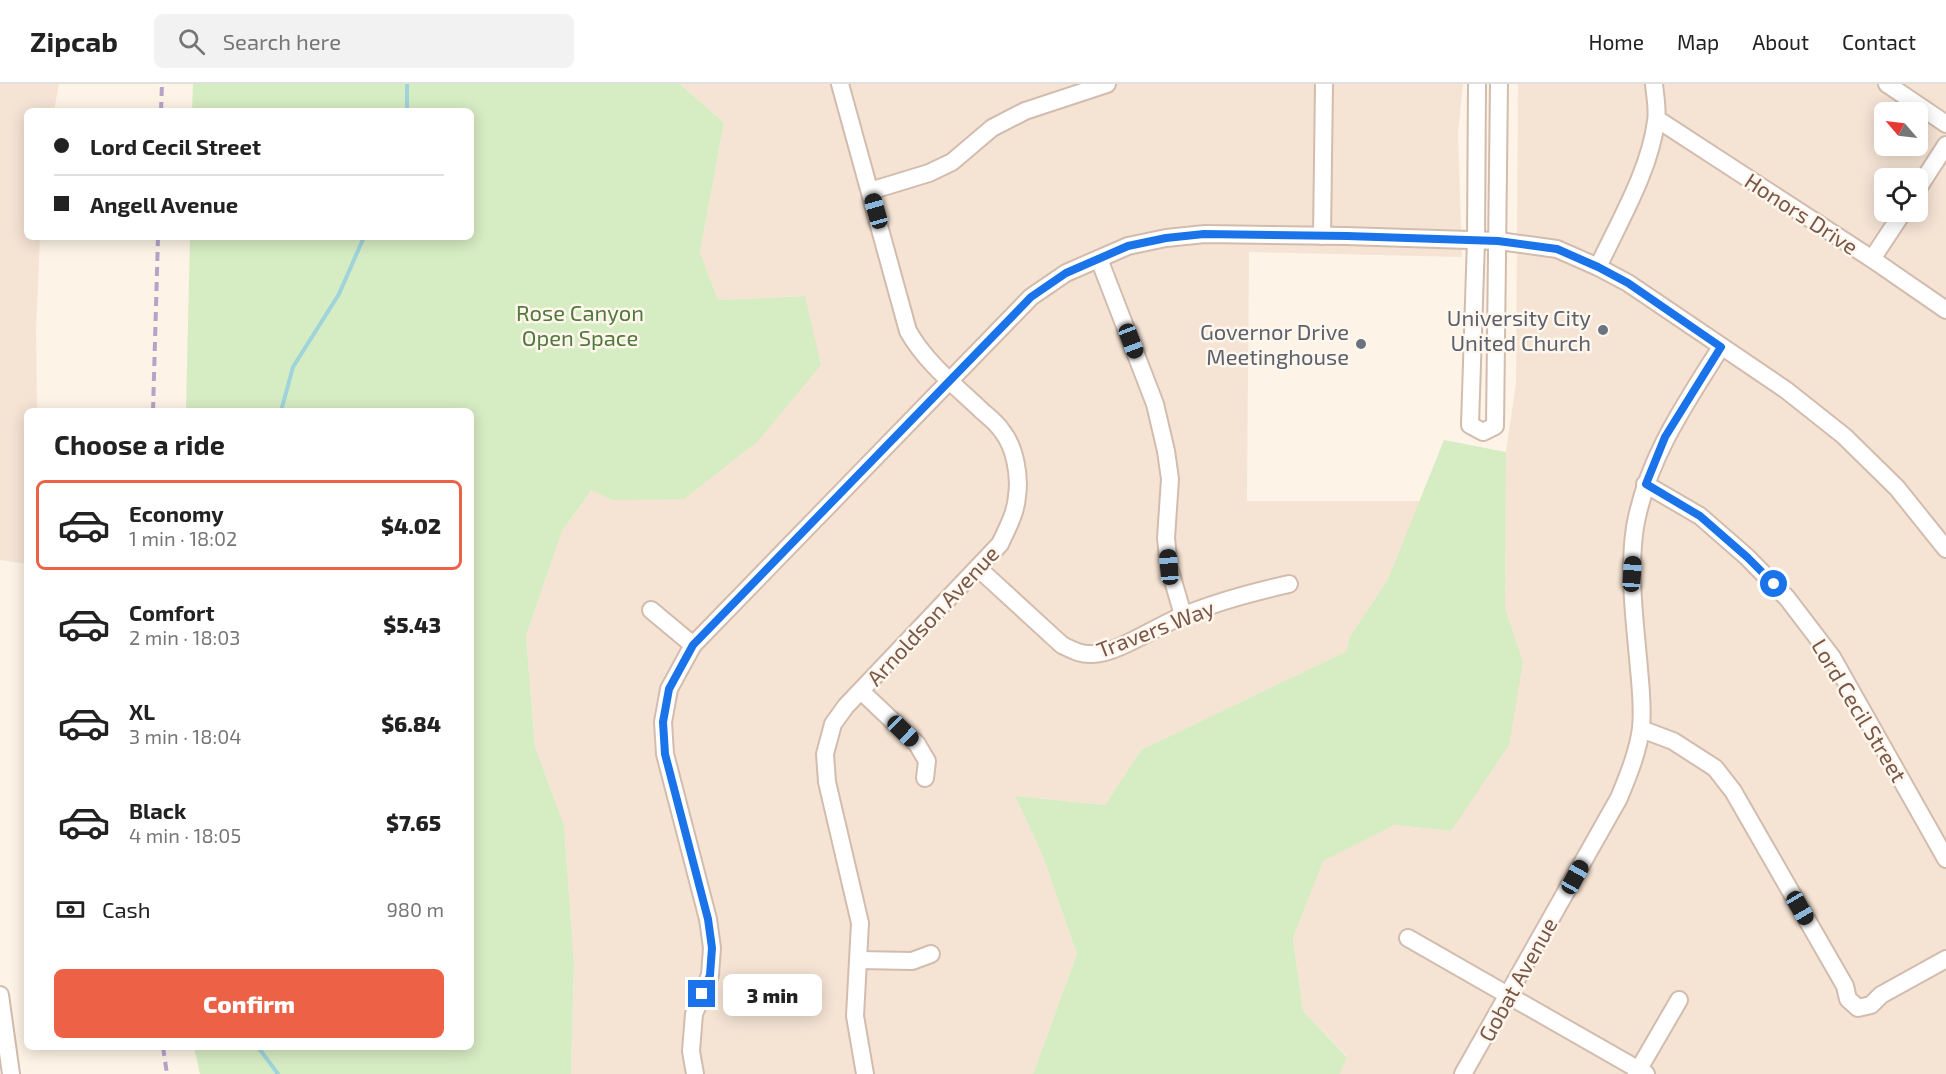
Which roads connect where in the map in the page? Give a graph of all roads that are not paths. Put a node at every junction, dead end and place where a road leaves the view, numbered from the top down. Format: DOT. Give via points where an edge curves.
graph roads {
  1 [pos="840,84"];
  2 [pos="1107,84"];
  3 [pos="1324,84"];
  4 [pos="1477,84"];
  5 [pos="1499,84"];
  6 [pos="1654,84"];
  7 [pos="1887,84"];
  8 [pos="1657,118"];
  9 [pos="1946,124"];
  10 [pos="1946,145"];
  11 [pos="1928,173"];
  12 [pos="870,191"];
  13 [pos="1896,222"];
  14 [pos="1322,236"];
  15 [pos="1476,240"];
  16 [pos="1498,241"];
  17 [pos="1099,259"];
  18 [pos="1872,259"];
  19 [pos="1598,267"];
  20 [pos="1946,310"];
  21 [pos="1721,347"];
  22 [pos="951,381"];
  23 [pos="1646,484"];
  24 [pos="1945,544"];
  25 [pos="978,568"];
  26 [pos="1288,584"];
  27 [pos="651,610"];
  28 [pos="1183,615"];
  29 [pos="693,645"];
  30 [pos="861,691"];
  31 [pos="1641,729"];
  32 [pos="925,778"];
  33 [pos="1946,859"];
  34 [pos="1408,938"];
  35 [pos="931,954"];
  36 [pos="1946,959"];
  37 [pos="859,960"];
  38 [pos="1508,994"];
  39 [pos="0,995"];
  40 [pos="1679,1000"];
  41 [pos="1640,1073"];
  42 [pos="11,1074"];
  43 [pos="695,1074"];
  44 [pos="865,1074"];
  45 [pos="1463,1074"];
  1 -- 12 [label="street, Arnoldson Avenue"];
  2 -- 12 [label="street" via="1025,111 992,128 952,162"];
  3 -- 14 [label="street"];
  4 -- 15 [label="street"];
  5 -- 16 [label="street"];
  6 -- 8 [label="street"];
  7 -- 9 [label="street"];
  8 -- 18 [label="street, Honors Drive"];
  8 -- 19 [label="street" via="1640,177"];
  10 -- 11 [label="street"];
  12 -- 22 [label="street, Arnoldson Avenue" via="908,331 917,347"];
  13 -- 18 [label="street"];
  14 -- 15 [label="street"];
  14 -- 17 [label="street" via="1204,234 1128,246"];
  15 -- 16 [label="street"];
  15 -- 16 [label="street" via="1470,425 1483,432 1495,426"];
  16 -- 19 [label="street" via="1557,249"];
  17 -- 22 [label="street" via="1066,273 1031,297"];
  17 -- 28 [label="street" via="1155,404 1167,451 1170,479 1166,538 1169,567"];
  18 -- 20 [label="street, Honors Drive"];
  19 -- 21 [label="street"];
  21 -- 23 [label="street, Gobat Avenue" via="1665,437"];
  21 -- 24 [label="street" via="1786,390 1844,436 1897,488"];
  22 -- 25 [label="street, Arnoldson Avenue" via="1003,431 1017,474 1012,519 1000,544"];
  22 -- 29 [label="street"];
  23 -- 31 [label="street, Gobat Avenue" via="1635,528 1632,574"];
  23 -- 33 [label="street, Lord Cecil Street" via="1700,516 1787,598 1832,657"];
  25 -- 28 [label="street, Travers Way" via="1062,645 1078,653 1111,650"];
  25 -- 30 [label="street, Arnoldson Avenue"];
  26 -- 28 [label="street, Travers Way"];
  27 -- 29 [label="street"];
  29 -- 43 [label="street" via="669,689 663,722 665,754 712,948 710,975 694,1014 691,1051"];
  30 -- 32 [label="street" via="917,744 927,761"];
  30 -- 37 [label="street, Arnoldson Avenue" via="833,724 825,754 827,782 860,923"];
  31 -- 36 [label="street" via="1673,741 1715,768 1733,790 1845,986 1848,999 1858,1008 1871,1005 1881,995"];
  31 -- 38 [label="street, Gobat Avenue" via="1619,798"];
  34 -- 38 [label="street"];
  35 -- 37 [label="street" via="912,961"];
  37 -- 44 [label="street, Arnoldson Avenue" via="855,1016"];
  38 -- 41 [label="street"];
  38 -- 45 [label="street, Gobat Avenue"];
  39 -- 42 [label="street"];
  40 -- 41 [label="street"];
}
